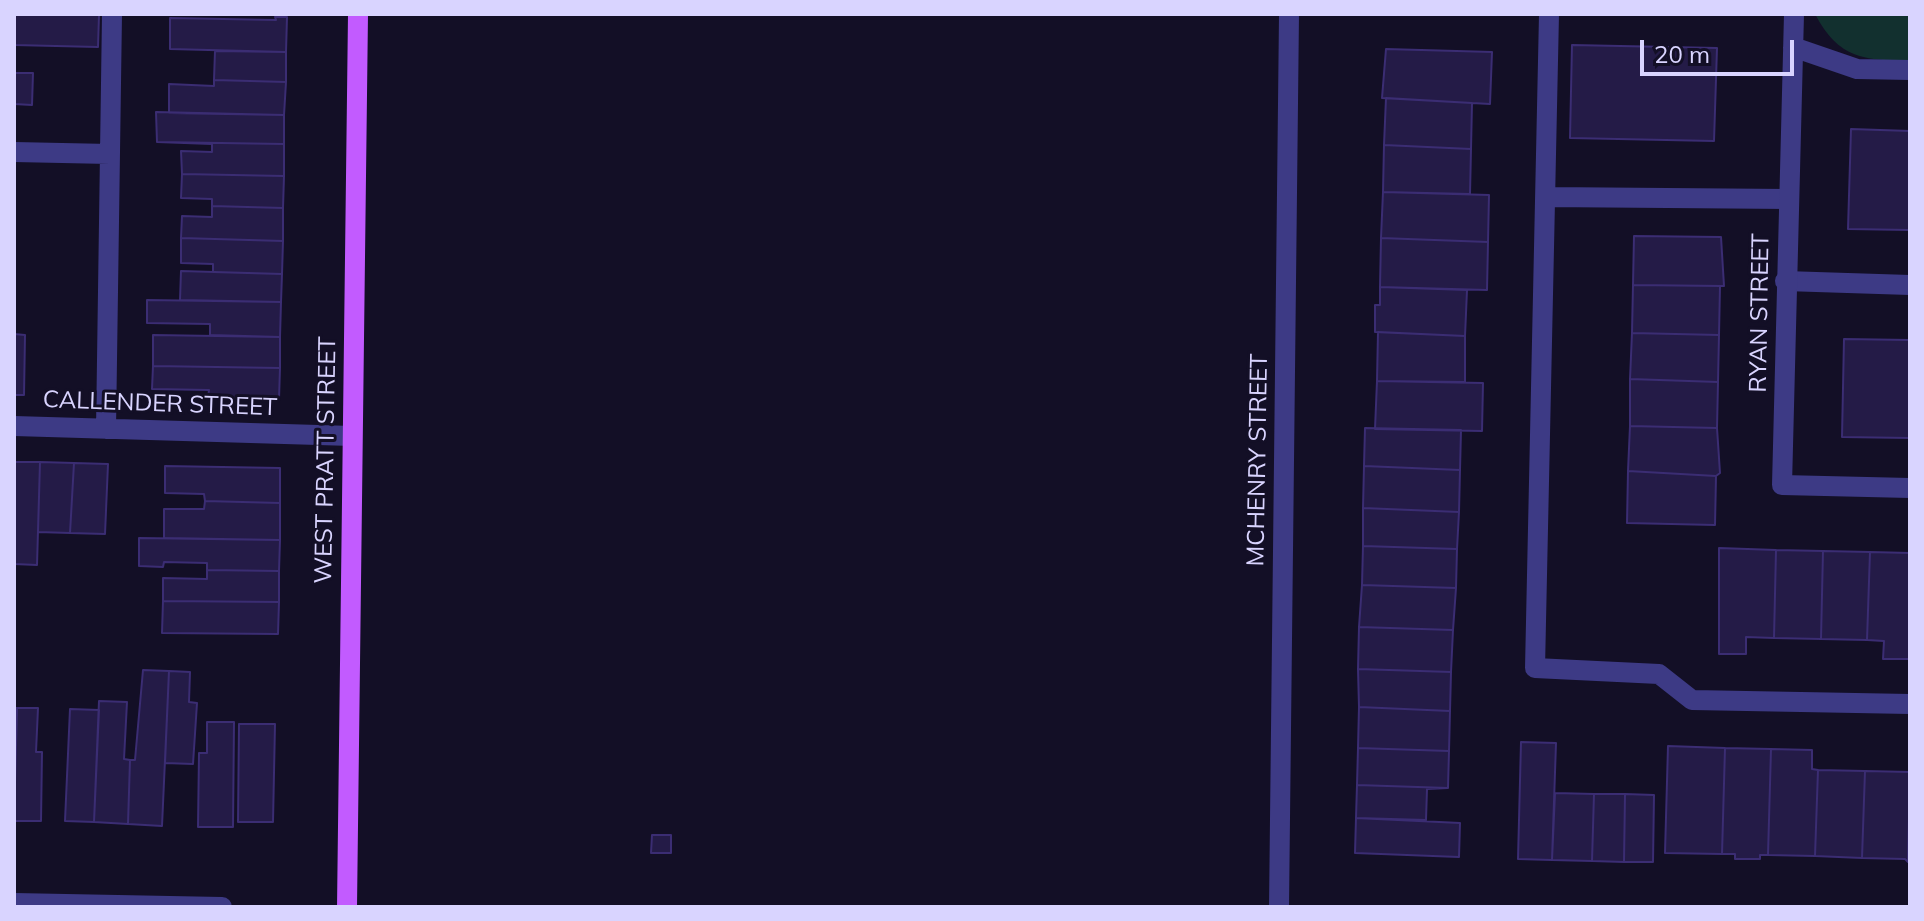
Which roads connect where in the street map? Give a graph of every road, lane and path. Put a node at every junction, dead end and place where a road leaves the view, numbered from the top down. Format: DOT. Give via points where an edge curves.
graph roads {
  1 [pos="112,14"];
  2 [pos="358,14"];
  3 [pos="1289,14"];
  4 [pos="1549,14"];
  5 [pos="1794,14"];
  6 [pos="1793,47"];
  7 [pos="1910,70"];
  8 [pos="14,152"];
  9 [pos="110,154"];
  10 [pos="1546,197"];
  11 [pos="1789,199"];
  12 [pos="1785,281"];
  13 [pos="1910,285"];
  14 [pos="14,426"];
  15 [pos="106,429"];
  16 [pos="352,436"];
  17 [pos="1910,488"];
  18 [pos="1910,704"];
  19 [pos="14,903"];
  20 [pos="222,907"];
  21 [pos="347,907"];
  22 [pos="1279,907"];
  1 -- 9 [label="street"];
  2 -- 16 [label="main road, WEST PRATT STREET"];
  3 -- 22 [label="street, MCHENRY STREET"];
  4 -- 10 [label="street"];
  5 -- 6 [label="street, RYAN STREET"];
  6 -- 7 [label="street" via="1857,69"];
  6 -- 11 [label="street, RYAN STREET"];
  8 -- 9 [label="street"];
  9 -- 15 [label="street"];
  10 -- 11 [label="street"];
  10 -- 18 [label="street" via="1535,668 1659,674 1692,700"];
  11 -- 12 [label="street, RYAN STREET"];
  12 -- 13 [label="street"];
  12 -- 17 [label="street, RYAN STREET" via="1782,485"];
  14 -- 15 [label="street, CALLENDER STREET"];
  15 -- 16 [label="street, CALLENDER STREET"];
  16 -- 21 [label="main road, WEST PRATT STREET"];
  19 -- 20 [label="street"];
}
